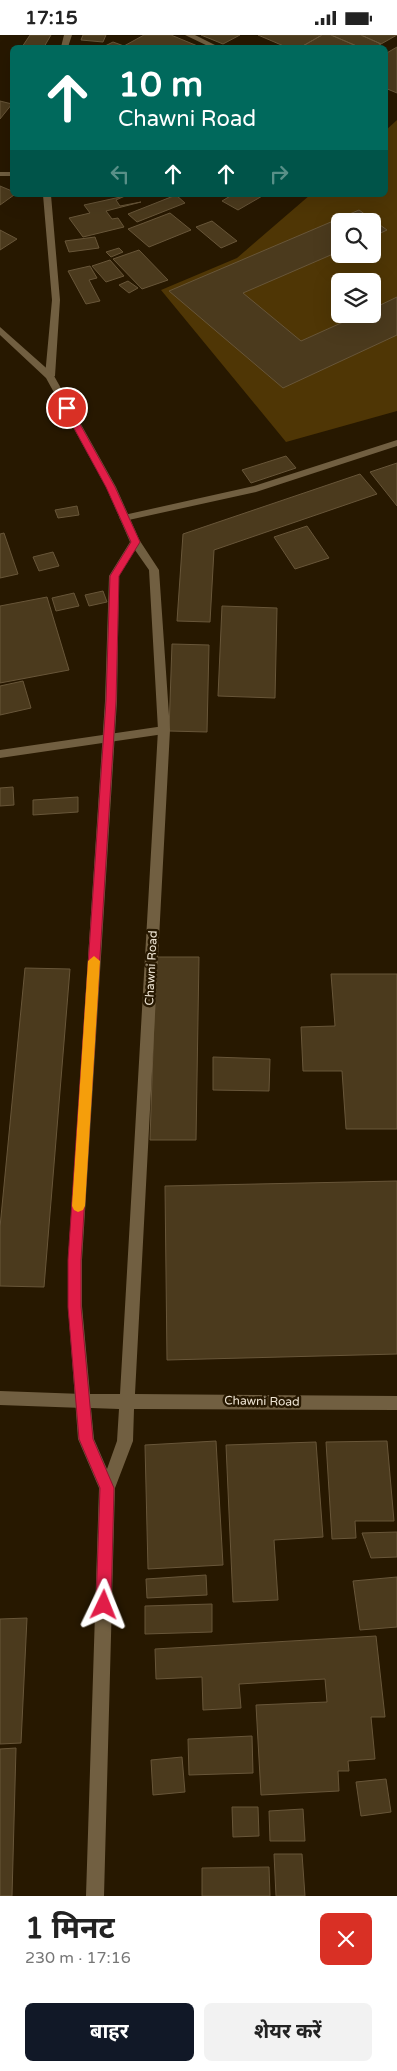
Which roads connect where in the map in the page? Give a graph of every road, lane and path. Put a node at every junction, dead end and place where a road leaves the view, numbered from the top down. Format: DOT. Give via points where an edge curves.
graph roads {
  1 [pos="189,35"];
  2 [pos="211,45"];
  3 [pos="47,197"];
  4 [pos="0,329"];
  5 [pos="50,376"];
  6 [pos="397,443"];
  7 [pos="124,518"];
  8 [pos="135,542"];
  9 [pos="164,730"];
  10 [pos="108,740"];
  11 [pos="0,754"];
  12 [pos="0,1398"];
  13 [pos="127,1399"];
  14 [pos="83,1401"];
  15 [pos="397,1403"];
  16 [pos="107,1488"];
  17 [pos="95,1896"];
  1 -- 2 [label="street"];
  3 -- 5 [label="street" via="56,300"];
  4 -- 5 [label="street, Chawni Road"];
  5 -- 7 [label="street, Chawni Road" via="111,487"];
  6 -- 7 [label="street" via="256,489"];
  7 -- 8 [label="street, Chawni Road"];
  8 -- 9 [label="street, Chawni Road" via="154,571"];
  8 -- 10 [label="street" via="114,576"];
  9 -- 10 [label="street"];
  9 -- 13 [label="street, Chawni Road"];
  10 -- 11 [label="street"];
  10 -- 14 [label="street" via="75,1260 75,1307"];
  12 -- 14 [label="street, Chawni Road"];
  13 -- 14 [label="street, Chawni Road"];
  13 -- 15 [label="street, Chawni Road"];
  13 -- 16 [label="street, Chawni Road" via="125,1441"];
  14 -- 16 [label="street" via="86,1439"];
  16 -- 17 [label="street"];
}
